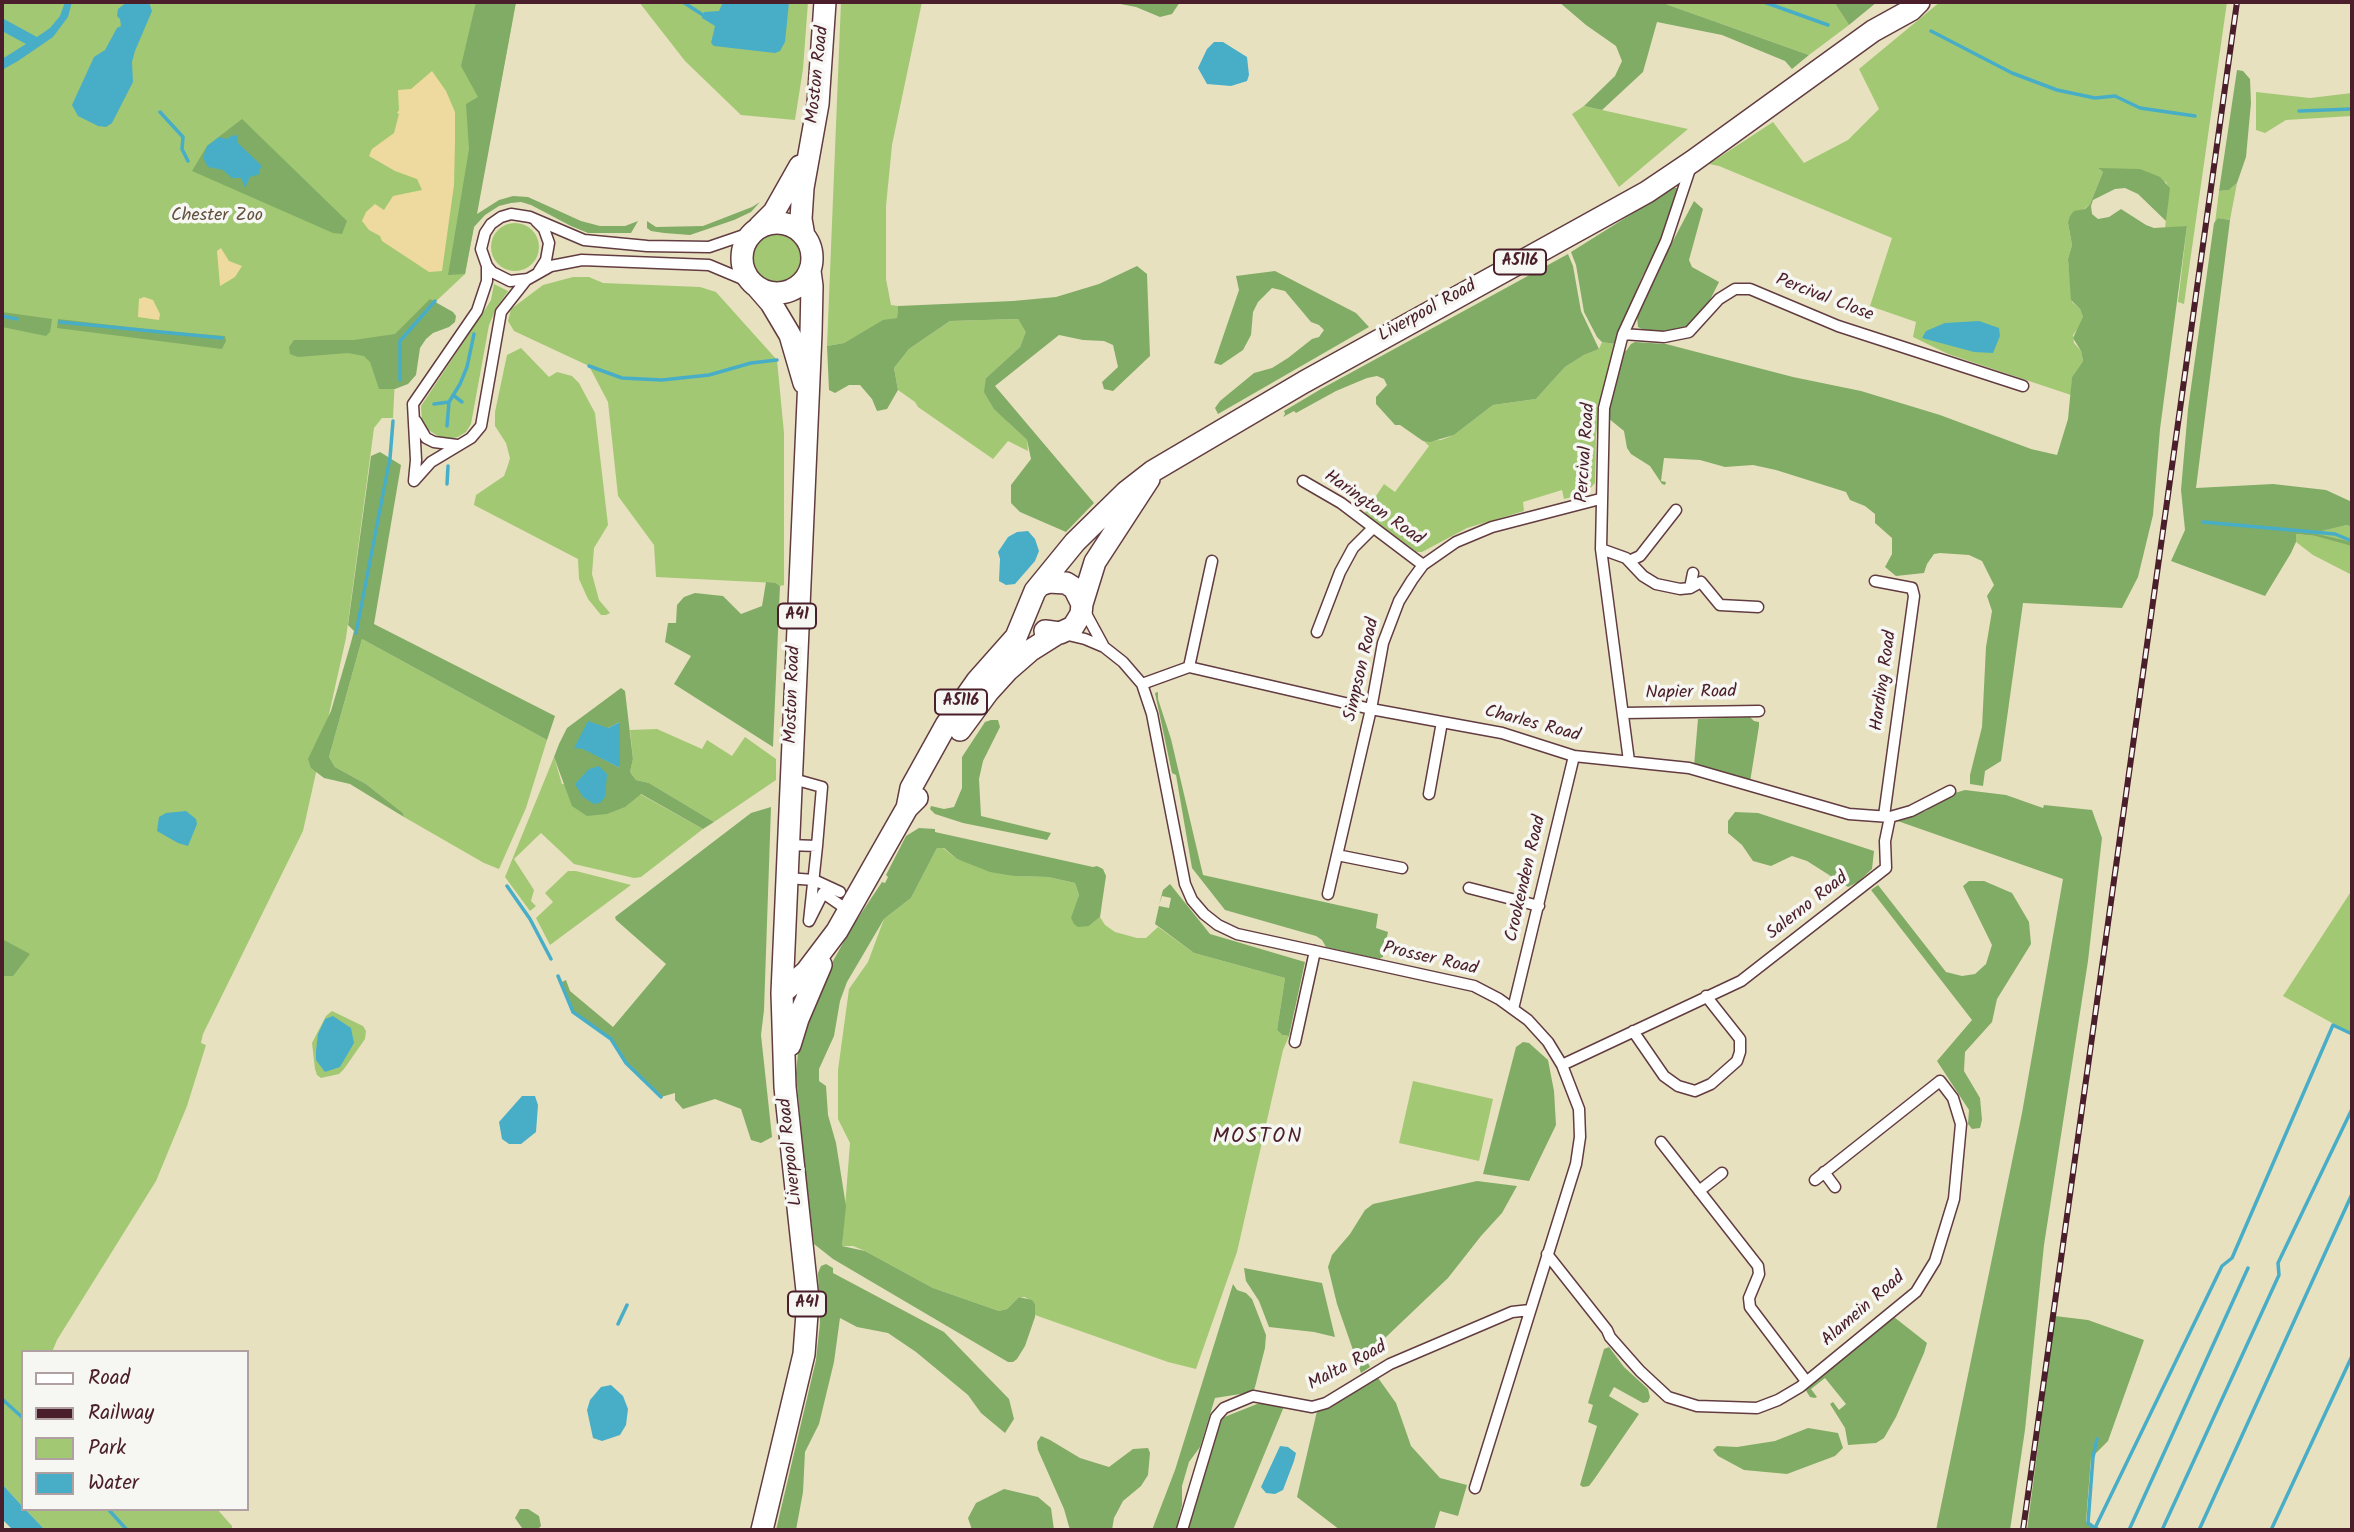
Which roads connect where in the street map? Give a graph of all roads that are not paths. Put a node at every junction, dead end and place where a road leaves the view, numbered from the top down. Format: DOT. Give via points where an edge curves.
graph roads {
  1 [pos="825,2"];
  2 [pos="1900,2"];
  3 [pos="1919,2"];
  4 [pos="1873,30"];
  5 [pos="810,147"];
  6 [pos="1693,161"];
  7 [pos="530,217"];
  8 [pos="756,230"];
  9 [pos="804,236"];
  10 [pos="487,266"];
  11 [pos="810,271"];
  12 [pos="532,276"];
  13 [pos="755,286"];
  14 [pos="1623,334"];
  15 [pos="2023,386"];
  16 [pos="808,397"];
  17 [pos="412,413"];
  18 [pos="457,445"];
  19 [pos="1153,471"];
  20 [pos="1303,481"];
  21 [pos="1600,499"];
  22 [pos="1676,510"];
  23 [pos="1372,529"];
  24 [pos="1601,549"];
  25 [pos="1212,561"];
  26 [pos="1629,561"];
  27 [pos="1423,565"];
  28 [pos="1693,573"];
  29 [pos="1875,581"];
  30 [pos="1040,585"];
  31 [pos="1690,588"];
  32 [pos="1029,605"];
  33 [pos="1082,605"];
  34 [pos="1758,607"];
  35 [pos="1317,632"];
  36 [pos="1059,633"];
  37 [pos="1104,647"];
  38 [pos="1189,667"];
  39 [pos="1142,684"];
  40 [pos="1371,709"];
  41 [pos="1759,711"];
  42 [pos="1623,713"];
  43 [pos="1442,722"];
  44 [pos="1574,756"];
  45 [pos="1629,761"];
  46 [pos="790,778"];
  47 [pos="1950,790"];
  48 [pos="1429,794"];
  49 [pos="907,808"];
  50 [pos="1887,816"];
  51 [pos="788,845"];
  52 [pos="817,846"];
  53 [pos="1337,855"];
  54 [pos="1402,868"];
  55 [pos="786,878"];
  56 [pos="814,880"];
  57 [pos="1469,888"];
  58 [pos="839,892"];
  59 [pos="1328,894"];
  60 [pos="1539,906"];
  61 [pos="849,911"];
  62 [pos="838,931"];
  63 [pos="1315,951"];
  64 [pos="782,993"];
  65 [pos="1706,996"];
  66 [pos="1513,1009"];
  67 [pos="1633,1031"];
  68 [pos="1295,1042"];
  69 [pos="1562,1065"];
  70 [pos="785,1075"];
  71 [pos="1661,1142"];
  72 [pos="1722,1173"];
  73 [pos="1835,1187"];
  74 [pos="1699,1191"];
  75 [pos="1547,1254"];
  76 [pos="1530,1310"];
  77 [pos="1806,1381"];
  78 [pos="1475,1488"];
  79 [pos="762,1530"];
  80 [pos="1182,1530"];
  1 -- 5 [label="highway, Moston Road" via="818,104"];
  2 -- 4 [label="highway, Liverpool Road / A5116"];
  3 -- 4 [label="highway, Liverpool Road / A5116"];
  4 -- 6 [label="highway, Liverpool Road / A5116"];
  5 -- 8 [label="highway, Moston Road" via="774,212"];
  5 -- 9 [label="highway, Moston Road" via="801,203"];
  6 -- 14 [label="street, Percival Road" via="1666,241"];
  6 -- 19 [label="highway, Liverpool Road / A5116" via="1647,192 1407,323"];
  7 -- 8 [label="street" via="584,240 647,246 709,247"];
  7 -- 10 [label="street" via="511,214 491,224 482,243"];
  7 -- 12 [label="street" via="544,229 549,243 546,260"];
  8 -- 9 [label="highway" via="784,224"];
  8 -- 13 [label="highway" via="744,243 741,255 745,274"];
  9 -- 11 [label="highway" via="812,254"];
  10 -- 12 [label="street" via="504,279 519,281"];
  10 -- 17 [label="street" via="477,311 413,404"];
  11 -- 13 [label="highway" via="790,291 772,293"];
  11 -- 16 [label="highway, Moston Road / A41"];
  12 -- 13 [label="street" via="551,266 582,260 671,263 709,265"];
  12 -- 18 [label="street" via="501,312 481,426"];
  13 -- 16 [label="highway, Moston Road / A41" via="790,335"];
  14 -- 15 [label="street, Percival Close" via="1664,337 1689,331 1719,299 1735,289 1750,289 1838,326"];
  14 -- 21 [label="street, Percival Road" via="1605,408"];
  16 -- 46 [label="highway, Moston Road / A41"];
  17 -- 18 [label="street" via="426,438"];
  17 -- 18 [label="street" via="414,481 431,462"];
  19 -- 30 [label="highway, Liverpool Road / A5116" via="1093,523"];
  19 -- 33 [label="highway, Liverpool Road / A5116" via="1095,562"];
  20 -- 23 [label="street, Harington Road" via="1341,503"];
  21 -- 24 [label="street, Percival Road"];
  21 -- 27 [label="street, Simpson Road" via="1492,527 1457,542"];
  22 -- 26 [label="street" via="1640,555"];
  23 -- 27 [label="street, Harington Road"];
  23 -- 35 [label="street" via="1353,548 1340,572"];
  24 -- 26 [label="street"];
  24 -- 42 [label="street, Percival Road"];
  25 -- 38 [label="street"];
  26 -- 31 [label="street" via="1656,584"];
  27 -- 40 [label="street, Simpson Road" via="1399,601 1383,643"];
  28 -- 31 [label="street"];
  29 -- 50 [label="street, Harding Road" via="1912,588 1914,596"];
  30 -- 32 [label="highway, A5116"];
  30 -- 33 [label="highway" via="1066,583 1074,588"];
  31 -- 34 [label="street" via="1701,582 1720,605"];
  32 -- 36 [label="highway" via="1034,622"];
  32 -- 49 [label="highway, A5116" via="1016,637 946,725 911,788"];
  33 -- 36 [label="highway, A5116" via="1073,627"];
  33 -- 37 [label="street, Prosser Road"];
  36 -- 37 [label="street, Prosser Road"];
  36 -- 49 [label="highway, A5116" via="1019,660 988,692 922,793"];
  37 -- 39 [label="street, Prosser Road"];
  38 -- 39 [label="street"];
  38 -- 40 [label="street, Charles Road"];
  39 -- 63 [label="street, Prosser Road" via="1192,900 1218,925 1237,934"];
  40 -- 43 [label="street, Charles Road"];
  40 -- 53 [label="street, Simpson Road"];
  41 -- 42 [label="street, Napier Road"];
  42 -- 45 [label="street, Percival Road"];
  43 -- 44 [label="street, Charles Road" via="1502,733"];
  43 -- 48 [label="street"];
  44 -- 45 [label="street, Charles Road"];
  44 -- 60 [label="street, Crookenden Road"];
  45 -- 50 [label="street, Charles Road" via="1689,768 1849,814"];
  46 -- 51 [label="highway, Moston Road / A41"];
  46 -- 52 [label="street" via="822,787"];
  47 -- 50 [label="street, Charles Road" via="1911,811"];
  49 -- 61 [label="highway, A5116"];
  50 -- 65 [label="street, Salerno Road" via="1886,868 1741,981"];
  51 -- 52 [label="street"];
  51 -- 55 [label="highway, Moston Road / A41"];
  52 -- 56 [label="street"];
  53 -- 54 [label="street"];
  53 -- 59 [label="street, Simpson Road"];
  55 -- 56 [label="street"];
  55 -- 64 [label="highway, Moston Road / A41"];
  56 -- 58 [label="street"];
  56 -- 61 [label="street" via="809,921 823,894"];
  57 -- 60 [label="street"];
  60 -- 66 [label="street, Crookenden Road"];
  61 -- 62 [label="highway, A5116"];
  62 -- 64 [label="highway, A5116" via="807,972"];
  62 -- 70 [label="highway" via="798,1019"];
  63 -- 66 [label="street, Prosser Road" via="1474,986"];
  63 -- 68 [label="street"];
  64 -- 70 [label="highway, Liverpool Road / A41"];
  65 -- 67 [label="street, Salerno Road"];
  65 -- 67 [label="street" via="1740,1039 1737,1061 1711,1084 1695,1091 1678,1086 1664,1076"];
  66 -- 69 [label="street, Prosser Road" via="1548,1042"];
  67 -- 69 [label="street, Salerno Road"];
  69 -- 75 [label="street, Prosser Road" via="1579,1109 1580,1137"];
  70 -- 79 [label="highway, Liverpool Road / A41" via="807,1300 804,1354"];
  71 -- 74 [label="street"];
  72 -- 74 [label="street"];
  73 -- 77 [label="street, Alamein Road" via="1819,1176 1940,1081 1953,1098 1961,1124 1954,1199 1935,1261 1916,1292"];
  74 -- 77 [label="street" via="1758,1266 1750,1307"];
  75 -- 76 [label="street, Prosser Road"];
  75 -- 77 [label="street, Alamein Road" via="1610,1337 1668,1396 1697,1406 1756,1408"];
  76 -- 78 [label="street, Prosser Road"];
  76 -- 80 [label="street, Malta Road" via="1513,1312 1390,1364 1326,1403 1312,1407 1253,1396 1224,1408 1216,1417"];
}
